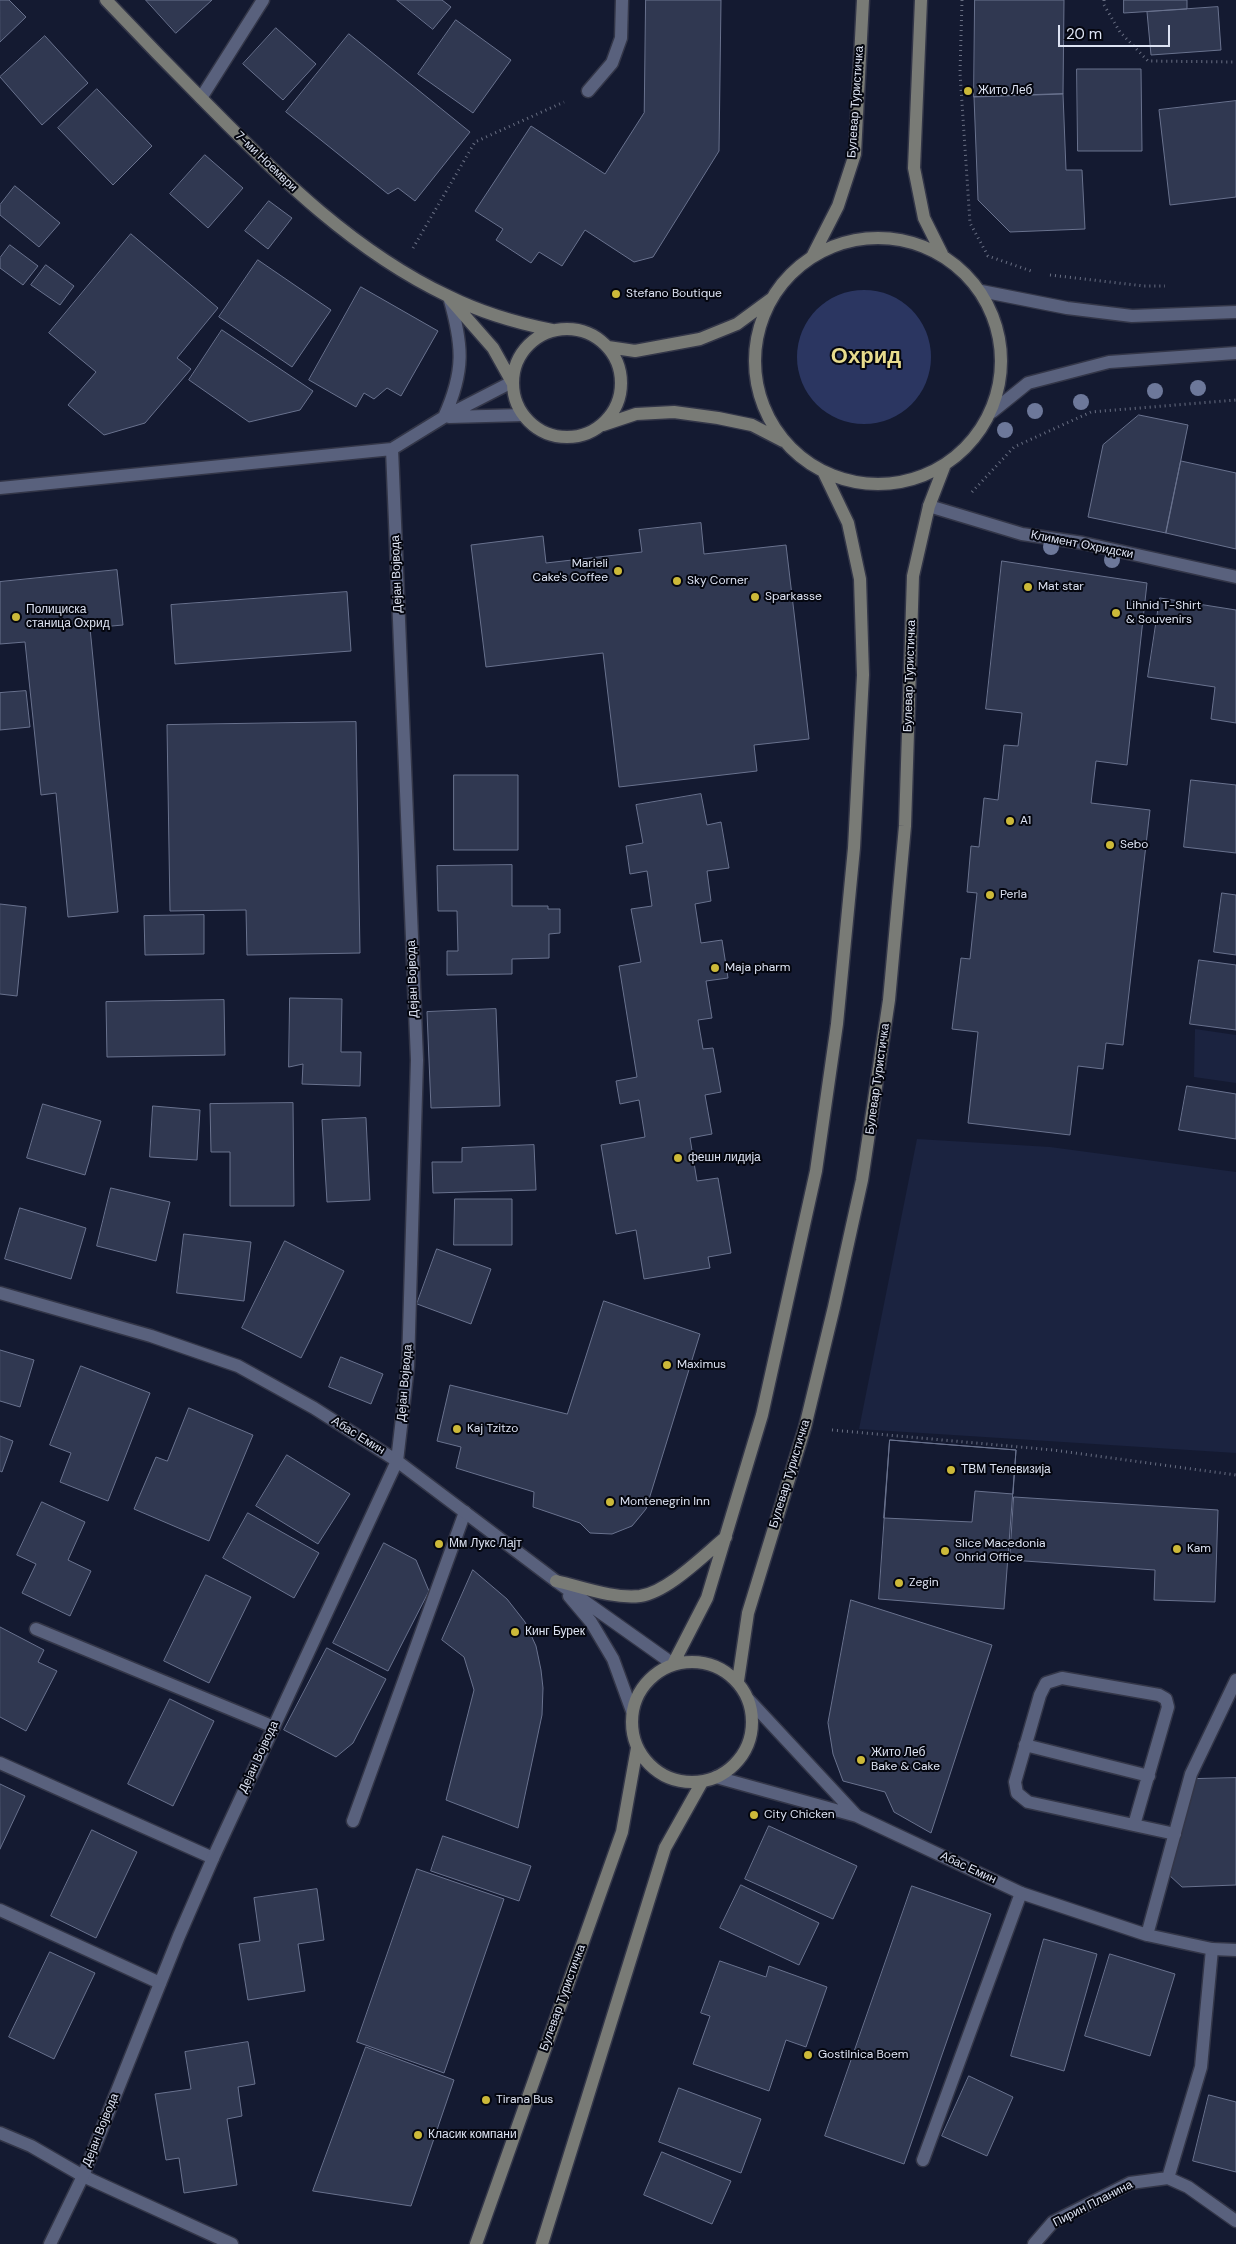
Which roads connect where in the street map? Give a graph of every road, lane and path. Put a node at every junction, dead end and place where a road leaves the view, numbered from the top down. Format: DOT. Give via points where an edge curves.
graph roads {
  1 [pos="106,0"];
  2 [pos="263,0"];
  3 [pos="622,0"];
  4 [pos="863,0"];
  5 [pos="921,0"];
  6 [pos="962,0"];
  7 [pos="1104,0"];
  8 [pos="1236,62"];
  9 [pos="588,91"];
  10 [pos="201,98"];
  11 [pos="942,254"];
  12 [pos="813,255"];
  13 [pos="401,271"];
  14 [pos="1038,274"];
  15 [pos="1048,275"];
  16 [pos="1172,286"];
  17 [pos="981,291"];
  18 [pos="448,297"];
  19 [pos="771,299"];
  20 [pos="1236,312"];
  21 [pos="552,330"];
  22 [pos="608,347"];
  23 [pos="1236,353"];
  24 [pos="512,382"];
  25 [pos="1236,400"];
  26 [pos="992,412"];
  27 [pos="523,415"];
  28 [pos="444,417"];
  29 [pos="600,426"];
  30 [pos="783,440"];
  31 [pos="392,449"];
  32 [pos="944,466"];
  33 [pos="824,473"];
  34 [pos="0,488"];
  35 [pos="929,506"];
  36 [pos="963,516"];
  37 [pos="1236,577"];
  38 [pos="0,1292"];
  39 [pos="805,1427"];
  40 [pos="398,1461"];
  41 [pos="1236,1475"];
  42 [pos="465,1512"];
  43 [pos="726,1536"];
  44 [pos="556,1581"];
  45 [pos="36,1628"];
  46 [pos="673,1664"];
  47 [pos="1236,1680"];
  48 [pos="738,1681"];
  49 [pos="749,1700"];
  50 [pos="632,1711"];
  51 [pos="274,1727"];
  52 [pos="1025,1745"];
  53 [pos="637,1748"];
  54 [pos="0,1763"];
  55 [pos="1149,1776"];
  56 [pos="716,1778"];
  57 [pos="702,1782"];
  58 [pos="857,1816"];
  59 [pos="353,1821"];
  60 [pos="1134,1826"];
  61 [pos="1175,1834"];
  62 [pos="213,1858"];
  63 [pos="1020,1893"];
  64 [pos="0,1910"];
  65 [pos="1147,1935"];
  66 [pos="1212,1949"];
  67 [pos="1236,1950"];
  68 [pos="160,1983"];
  69 [pos="0,2134"];
  70 [pos="923,2160"];
  71 [pos="83,2176"];
  72 [pos="1168,2178"];
  73 [pos="1236,2221"];
  74 [pos="50,2244"];
  75 [pos="232,2244"];
  76 [pos="476,2244"];
  77 [pos="542,2244"];
  78 [pos="1034,2244"];
  1 -- 10 [label="main road, 7-ми Ноември"];
  2 -- 10 [label="street"];
  3 -- 9 [label="street" via="621,38 612,63"];
  4 -- 12 [label="main road, Булевар Туристичка" via="855,154 838,206"];
  5 -- 11 [label="main road" via="914,168 924,218"];
  6 -- 14 [label="path" via="960,73 970,223 988,256"];
  7 -- 8 [label="path" via="1120,32 1148,61"];
  9 -- 13 [label="path" via="475,142"];
  10 -- 13 [label="main road, 7-ми Ноември" via="270,168 318,210"];
  11 -- 12 [label="main road" via="911,241 877,236 844,241"];
  11 -- 17 [label="main road" via="964,271"];
  12 -- 19 [label="main road" via="790,274"];
  13 -- 18 [label="main road, 7-ми Ноември"];
  15 -- 16 [label="path"];
  17 -- 20 [label="street" via="1067,308 1132,316"];
  17 -- 26 [label="main road" via="999,330 1002,372"];
  18 -- 21 [label="main road" via="521,323"];
  18 -- 24 [label="main road" via="493,348"];
  18 -- 28 [label="street" via="456,323 460,361 455,392"];
  19 -- 22 [label="main road" via="737,324 700,339 635,351"];
  19 -- 30 [label="main road" via="758,334 755,371 764,408"];
  21 -- 22 [label="main road" via="582,331 597,337"];
  21 -- 24 [label="main road" via="536,338 524,350 515,365"];
  22 -- 29 [label="main road" via="618,366 621,388 611,415"];
  23 -- 26 [label="street" via="1109,362 1028,383"];
  24 -- 27 [label="main road" via="514,400"];
  24 -- 28 [label="street"];
  25 -- 36 [label="path" via="1091,412 1014,447 973,489"];
  26 -- 32 [label="main road" via="972,443"];
  27 -- 28 [label="street"];
  27 -- 29 [label="main road" via="535,427 551,435 568,438"];
  28 -- 31 [label="street"];
  29 -- 30 [label="main road" via="636,414 674,412 752,425"];
  30 -- 33 [label="main road" via="802,459"];
  31 -- 34 [label="street"];
  31 -- 40 [label="street, Дејан Војвода" via="417,1060 408,1366"];
  32 -- 33 [label="main road" via="906,482 864,485"];
  32 -- 35 [label="main road, Булевар Туристичка"];
  33 -- 43 [label="main road" via="848,523 860,579 863,675 854,848 837,1024 816,1171 762,1415"];
  35 -- 36 [label="street, Климент Охридски"];
  35 -- 39 [label="main road, Булевар Туристичка" via="913,576 905,826 890,1000 862,1180"];
  36 -- 37 [label="street, Климент Охридски" via="1022,534 1083,543"];
  38 -- 40 [label="street, Абас Емин" via="142,1333 238,1366 314,1408"];
  39 -- 41 [label="path" via="1053,1450"];
  39 -- 48 [label="main road, Булевар Туристичка" via="748,1612"];
  40 -- 42 [label="street, Абас Емин"];
  40 -- 51 [label="street, Дејан Војвода"];
  42 -- 44 [label="street, Абас Емин"];
  42 -- 59 [label="street"];
  43 -- 44 [label="main road" via="673,1582 641,1596 607,1594"];
  43 -- 46 [label="main road" via="707,1598"];
  44 -- 46 [label="street, Абас Емин"];
  44 -- 50 [label="street" via="591,1622 613,1659"];
  45 -- 51 [label="street"];
  46 -- 48 [label="main road" via="690,1660 708,1663"];
  46 -- 50 [label="main road" via="647,1680"];
  47 -- 61 [label="street" via="1191,1774"];
  48 -- 49 [label="main road"];
  49 -- 56 [label="main road" via="750,1740 740,1759"];
  49 -- 58 [label="street, Абас Емин"];
  50 -- 53 [label="main road"];
  51 -- 62 [label="street, Дејан Војвода"];
  52 -- 55 [label="street"];
  52 -- 55 [label="street" via="1046,1683 1062,1678 1159,1695 1166,1700 1168,1707"];
  52 -- 60 [label="street" via="1015,1782 1017,1793 1028,1802"];
  53 -- 57 [label="main road" via="644,1760 670,1778"];
  53 -- 76 [label="main road, Булевар Туристичка" via="622,1832"];
  54 -- 62 [label="street"];
  55 -- 60 [label="street"];
  56 -- 57 [label="main road"];
  56 -- 58 [label="street"];
  57 -- 77 [label="main road" via="665,1848"];
  58 -- 63 [label="street, Абас Емин"];
  60 -- 61 [label="street"];
  61 -- 65 [label="street"];
  62 -- 68 [label="street, Дејан Војвода"];
  63 -- 65 [label="street, Абас Емин"];
  63 -- 70 [label="street"];
  64 -- 68 [label="street"];
  65 -- 66 [label="street, Абас Емин"];
  66 -- 67 [label="street, Абас Емин"];
  66 -- 72 [label="street" via="1201,2067"];
  68 -- 71 [label="street, Дејан Војвода"];
  69 -- 71 [label="street" via="31,2146"];
  71 -- 74 [label="street, Дејан Војвода"];
  71 -- 75 [label="street"];
  72 -- 73 [label="street" via="1188,2187"];
  72 -- 78 [label="street, Пирин Планина" via="1130,2183 1053,2222"];
}
